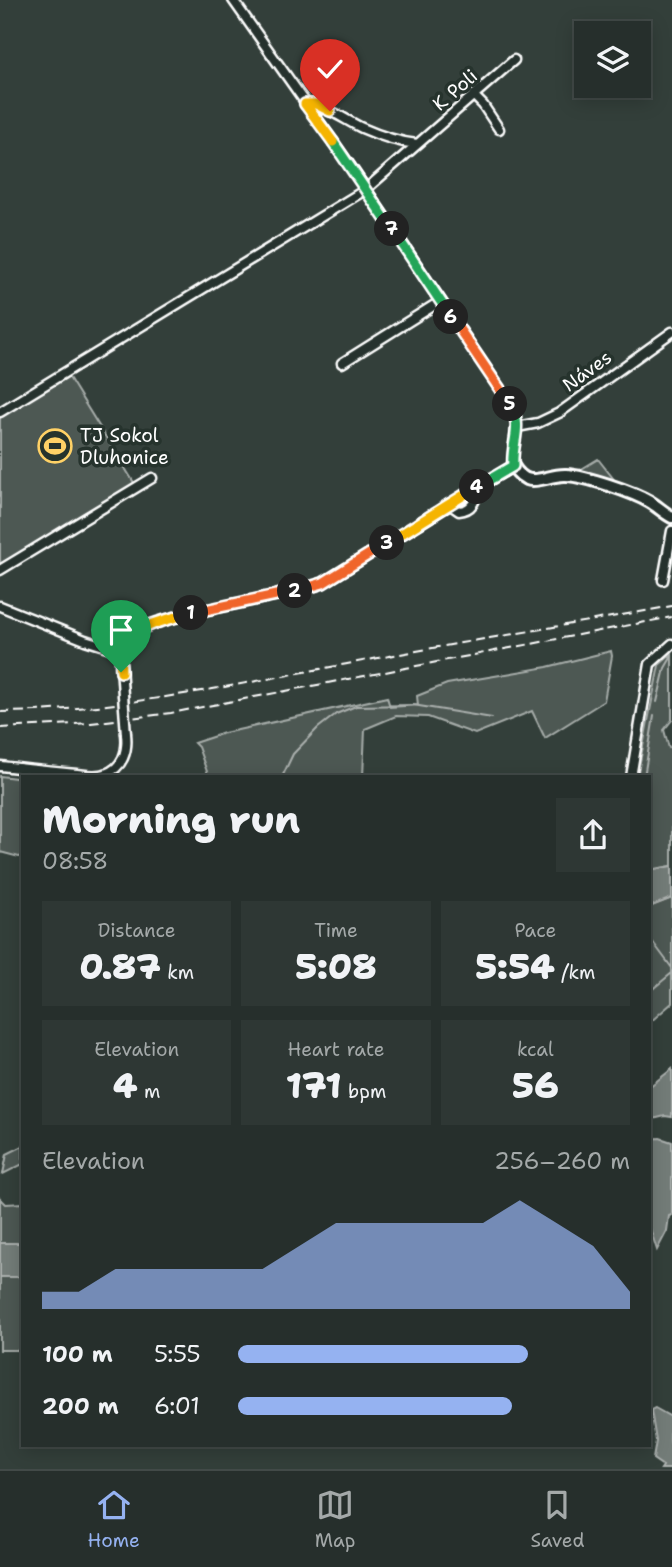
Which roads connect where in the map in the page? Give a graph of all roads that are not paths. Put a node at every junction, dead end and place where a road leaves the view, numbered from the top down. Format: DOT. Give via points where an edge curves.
graph roads {
  1 [pos="233,0"];
  2 [pos="514,60"];
  3 [pos="473,95"];
  4 [pos="305,104"];
  5 [pos="499,129"];
  6 [pos="417,144"];
  7 [pos="365,190"];
  8 [pos="441,301"];
  9 [pos="672,332"];
  10 [pos="342,363"];
  11 [pos="0,412"];
  12 [pos="517,427"];
  13 [pos="513,466"];
  14 [pos="152,478"];
  15 [pos="480,485"];
  16 [pos="449,504"];
  17 [pos="672,517"];
  18 [pos="672,531"];
  19 [pos="0,570"];
  20 [pos="663,580"];
  21 [pos="0,606"];
  22 [pos="672,643"];
  23 [pos="120,650"];
  24 [pos="0,766"];
  25 [pos="631,775"];
  1 -- 4 [label="street"];
  2 -- 3 [label="street, K Poli"];
  3 -- 5 [label="street"];
  3 -- 6 [label="street, K Poli"];
  4 -- 6 [label="street" via="316,104 374,133"];
  4 -- 7 [label="street"];
  6 -- 7 [label="street, K Poli"];
  7 -- 8 [label="street"];
  7 -- 11 [label="street, K Poli"];
  8 -- 10 [label="street"];
  8 -- 12 [label="street" via="510,404"];
  9 -- 12 [label="street, Náves" via="559,413 538,424"];
  12 -- 13 [label="street"];
  13 -- 15 [label="street"];
  13 -- 17 [label="street" via="533,481 566,475 600,482 649,501"];
  14 -- 19 [label="street"];
  15 -- 16 [label="street"];
  15 -- 16 [label="street" via="471,508 459,511"];
  16 -- 23 [label="street" via="323,583 152,624 132,634"];
  18 -- 20 [label="street"];
  21 -- 23 [label="street"];
  22 -- 25 [label="street" via="650,664"];
  23 -- 24 [label="street, bridge" via="127,748 111,771 101,775"];
}
